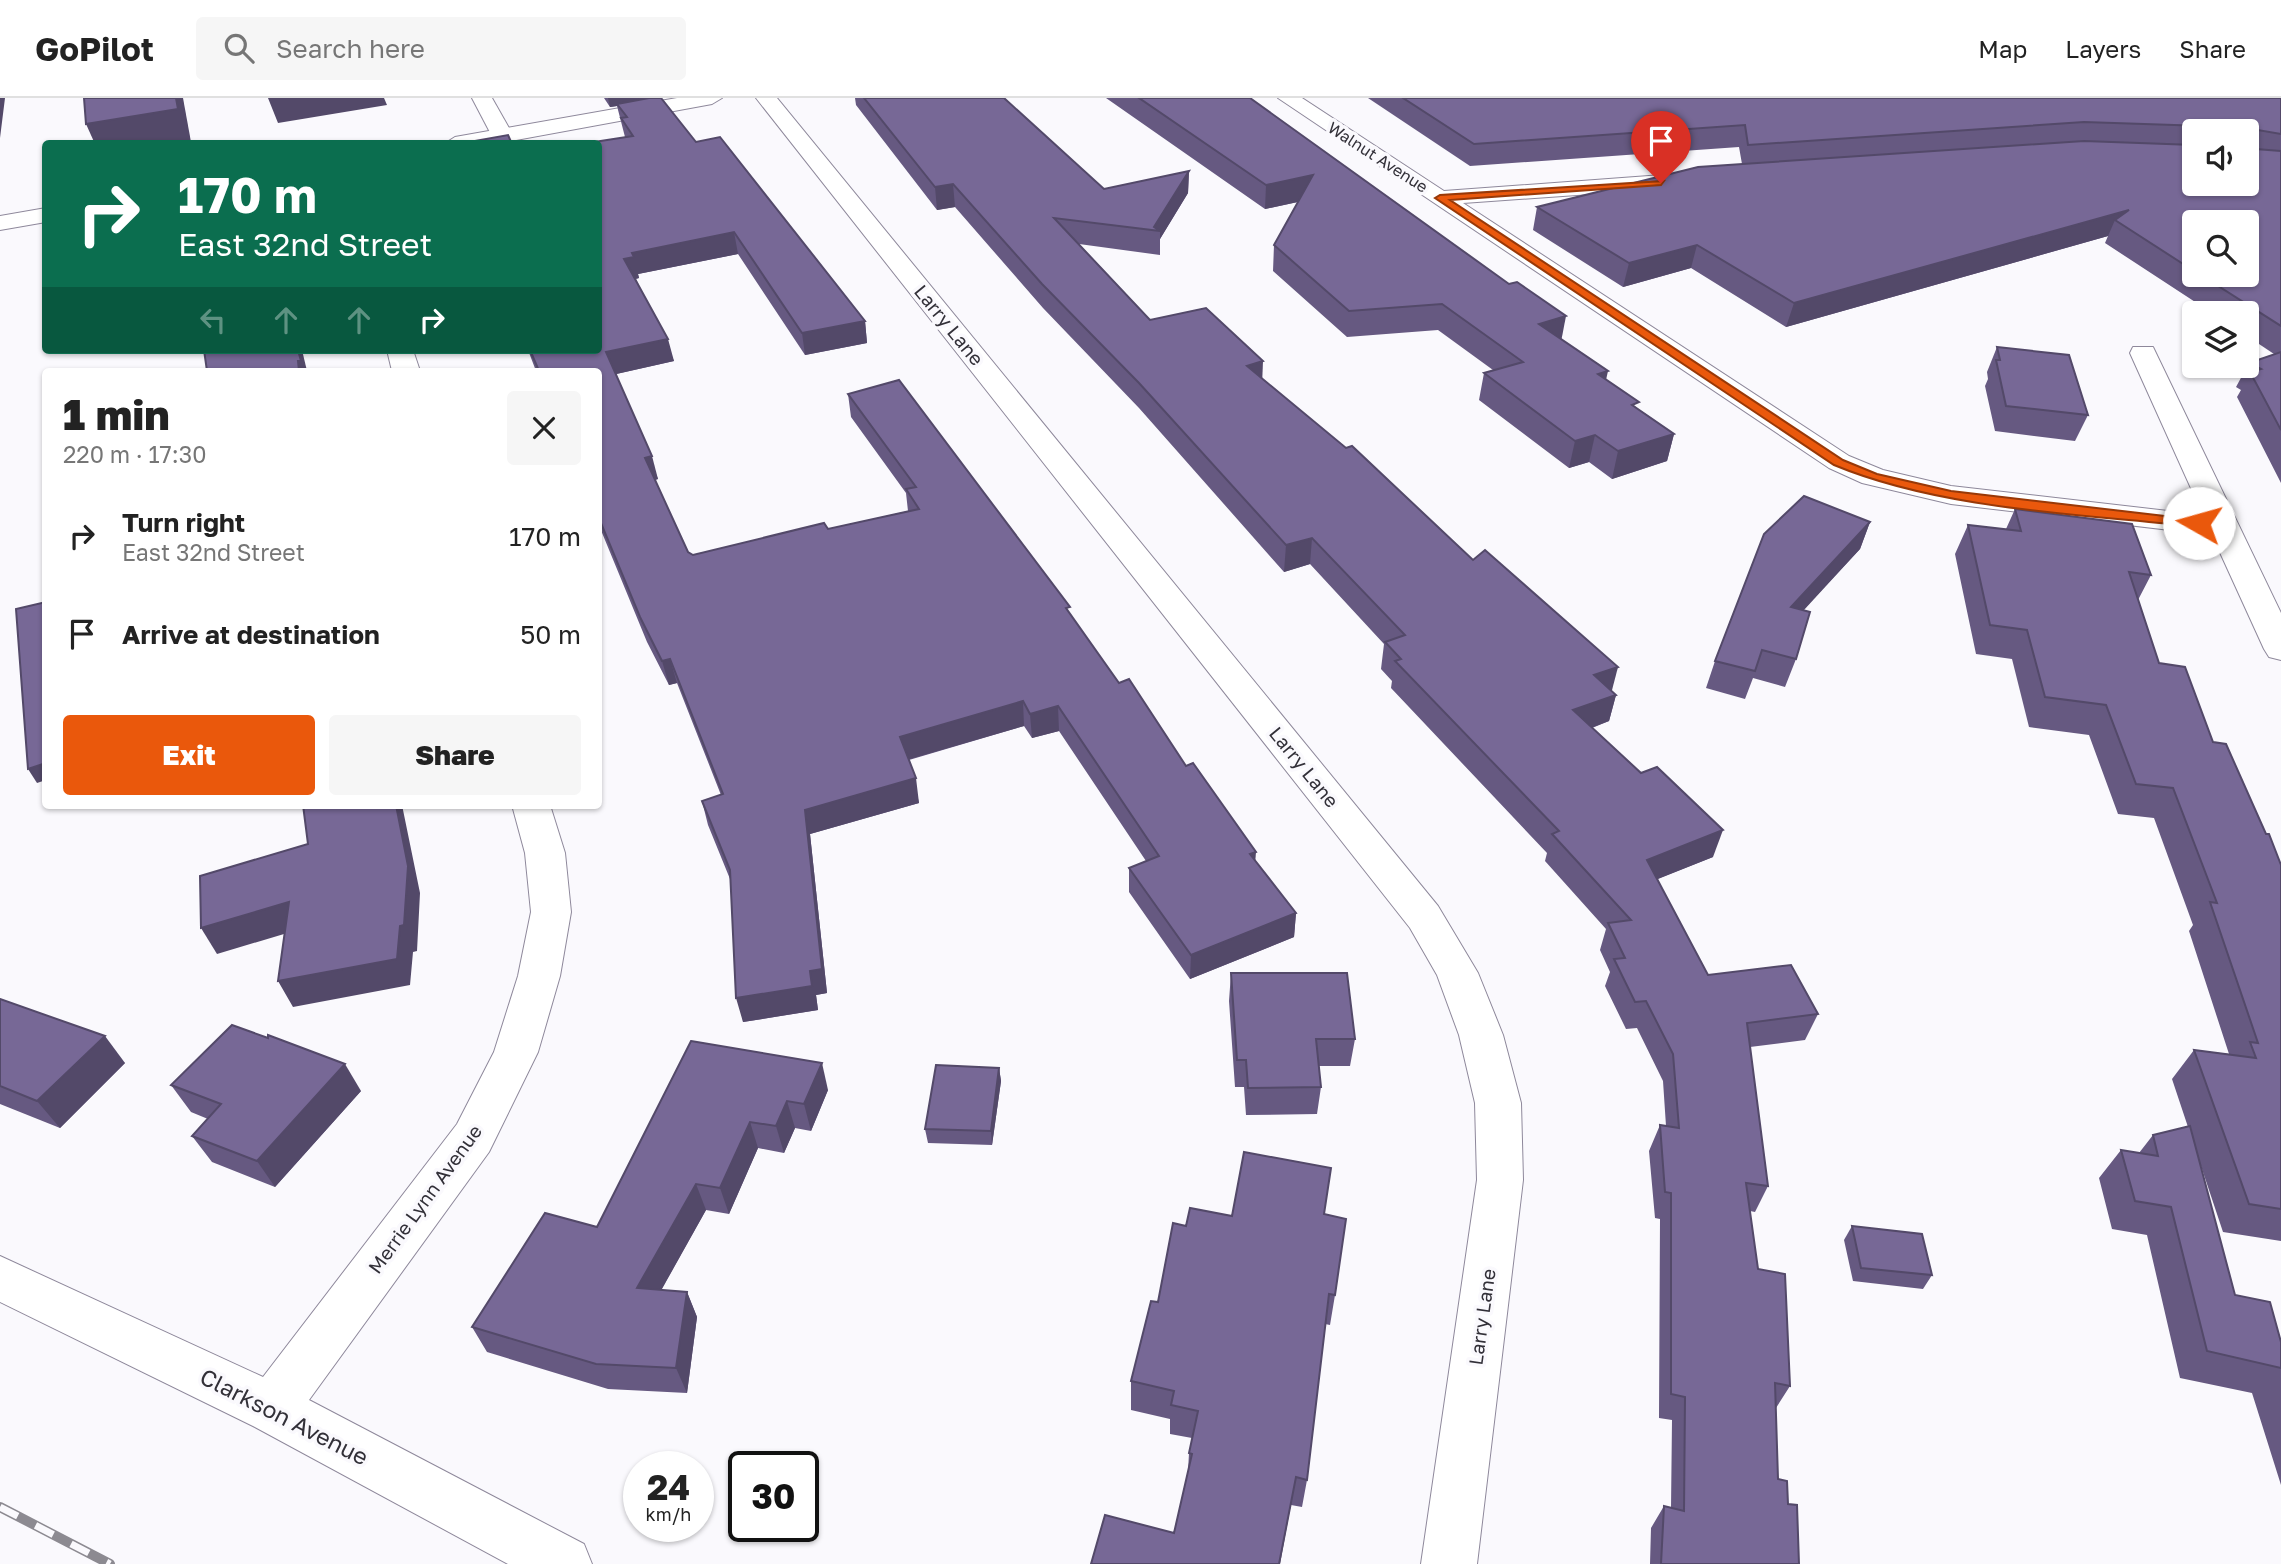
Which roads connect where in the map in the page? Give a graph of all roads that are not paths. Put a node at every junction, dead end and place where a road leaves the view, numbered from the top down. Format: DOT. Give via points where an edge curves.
graph roads {
  1 [pos="482,98"];
  2 [pos="712,98"];
  3 [pos="766,98"];
  4 [pos="1288,98"];
  5 [pos="502,135"];
  6 [pos="476,140"];
  7 [pos="1702,180"];
  8 [pos="1440,198"];
  9 [pos="42,216"];
  10 [pos="0,223"];
  11 [pos="2143,353"];
  12 [pos="2226,527"];
  13 [pos="2281,649"];
  14 [pos="532,809"];
  15 [pos="0,1278"];
  16 [pos="272,1408"];
  17 [pos="564,1564"];
  18 [pos="1449,1564"];
  1 -- 5 [label="street"];
  2 -- 5 [label="street"];
  3 -- 18 [label="street, Larry Lane" via="1424,917 1457,972 1481,1035 1498,1103 1500,1180"];
  4 -- 8 [label="street, Walnut Avenue"];
  5 -- 6 [label="street"];
  7 -- 8 [label="street"];
  8 -- 12 [label="street, Walnut Avenue" via="1810,445 1850,467 1951,495"];
  9 -- 10 [label="street"];
  11 -- 12 [label="street"];
  12 -- 13 [label="street"];
  14 -- 16 [label="street, Merrie Lynn Avenue" via="545,853 551,912 539,976 516,1052 472,1138"];
  15 -- 16 [label="street, Clarkson Avenue"];
  16 -- 17 [label="street, Clarkson Avenue"];
}
